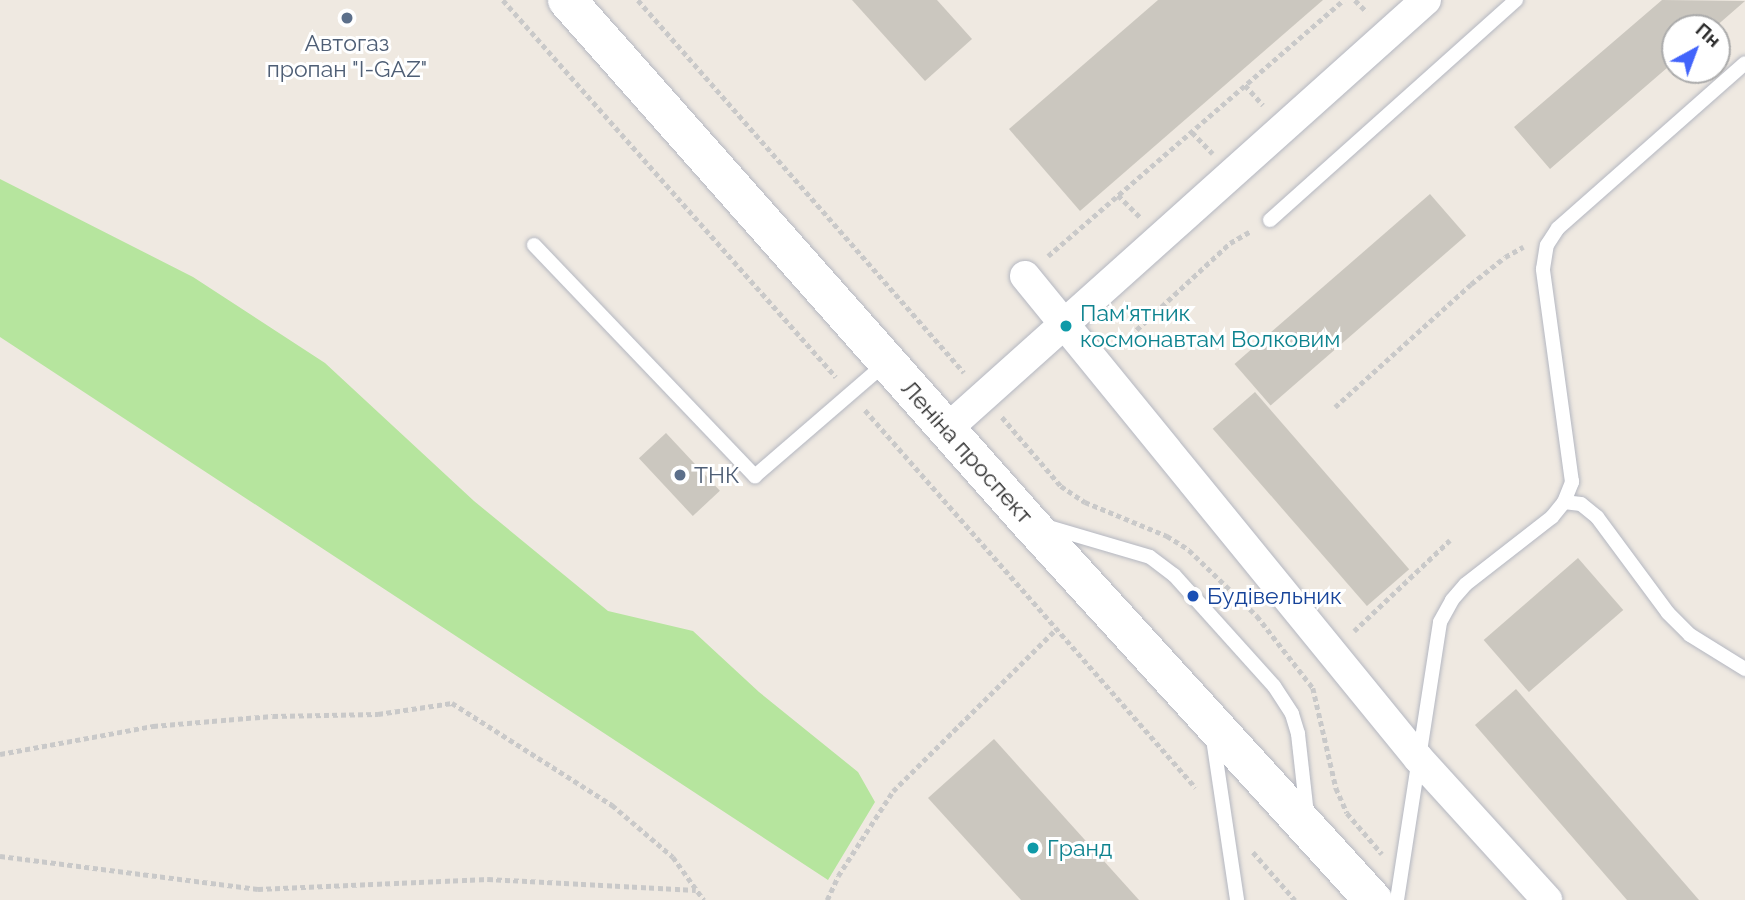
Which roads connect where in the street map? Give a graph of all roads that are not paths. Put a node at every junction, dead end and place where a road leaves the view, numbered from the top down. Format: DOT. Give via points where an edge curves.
graph roads {
  1 [pos="567,0"];
  2 [pos="1426,0"];
  3 [pos="1516,0"];
  4 [pos="1745,63"];
  5 [pos="1270,220"];
  6 [pos="534,245"];
  7 [pos="1025,276"];
  8 [pos="1066,325"];
  9 [pos="887,362"];
  10 [pos="947,429"];
  11 [pos="1564,502"];
  12 [pos="1028,521"];
  13 [pos="1745,669"];
  14 [pos="1211,720"];
  15 [pos="1418,758"];
  16 [pos="1308,826"];
  17 [pos="1387,888"];
  18 [pos="1237,900"];
  19 [pos="1397,900"];
  20 [pos="1547,900"];
  1 -- 9 [label="main road, Леніна проспект"];
  2 -- 8 [label="street"];
  3 -- 5 [label="lane"];
  4 -- 11 [label="lane" via="1558,228 1546,246 1543,269 1572,482"];
  6 -- 9 [label="lane" via="755,477"];
  7 -- 8 [label="street"];
  8 -- 10 [label="street"];
  8 -- 15 [label="street"];
  9 -- 10 [label="main road, Леніна проспект"];
  10 -- 12 [label="main road, Леніна проспект"];
  11 -- 13 [label="lane" via="1581,504 1597,517 1668,613 1690,635"];
  11 -- 15 [label="lane" via="1452,600 1437,636"];
  12 -- 14 [label="main road, Леніна проспект"];
  12 -- 16 [label="lane" via="1150,556 1174,575 1274,686 1292,714"];
  14 -- 16 [label="main road, Леніна проспект"];
  14 -- 18 [label="lane"];
  15 -- 17 [label="lane"];
  15 -- 20 [label="street"];
  16 -- 17 [label="main road, Леніна проспект"];
  17 -- 19 [label="lane"];
}
